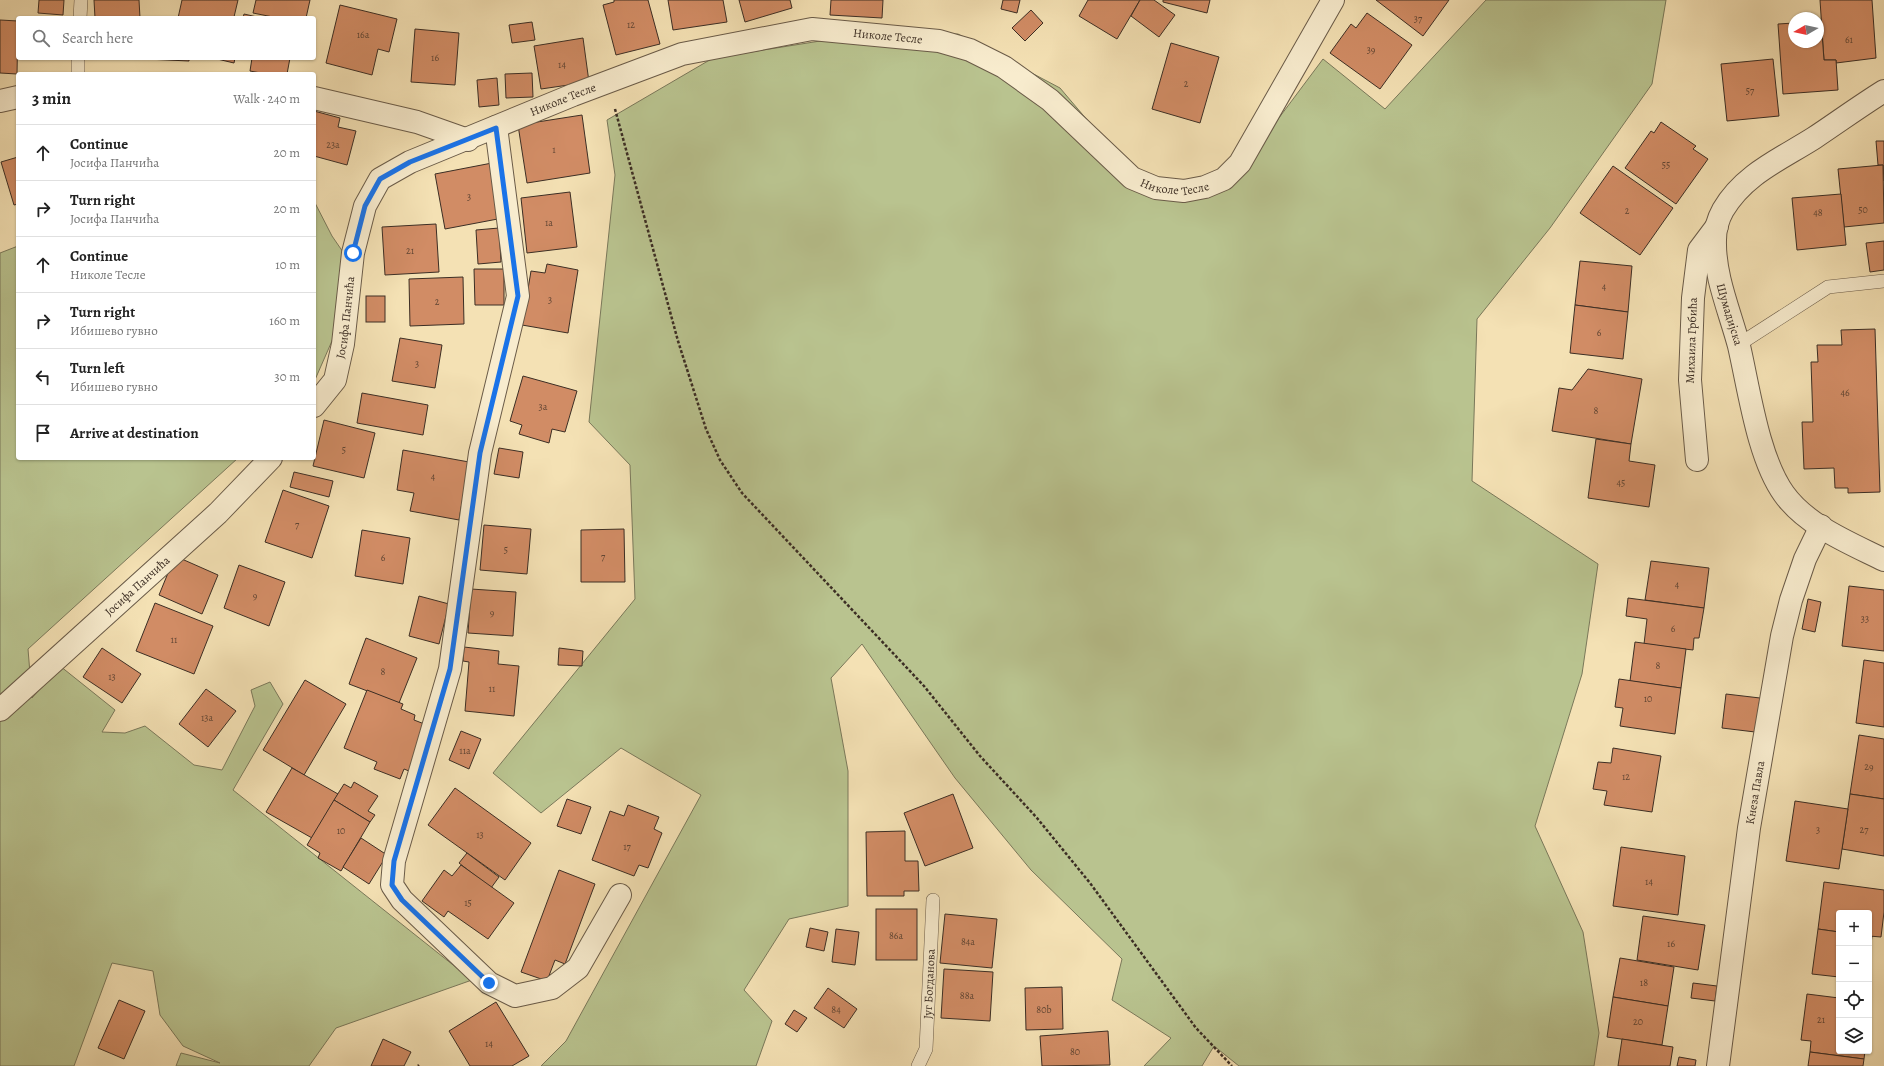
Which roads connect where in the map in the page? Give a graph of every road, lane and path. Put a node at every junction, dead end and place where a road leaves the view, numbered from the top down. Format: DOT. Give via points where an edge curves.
graph roads {
  1 [pos="81,0"];
  2 [pos="1333,0"];
  3 [pos="80,16"];
  4 [pos="78,60"];
  5 [pos="78,72"];
  6 [pos="607,82"];
  7 [pos="1884,91"];
  8 [pos="16,97"];
  9 [pos="316,98"];
  10 [pos="0,101"];
  11 [pos="496,128"];
  12 [pos="468,140"];
  13 [pos="1717,226"];
  14 [pos="1884,280"];
  15 [pos="1738,345"];
  16 [pos="316,404"];
  17 [pos="269,460"];
  18 [pos="1697,460"];
  19 [pos="1821,526"];
  20 [pos="1884,560"];
  21 [pos="0,710"];
  22 [pos="620,895"];
  23 [pos="933,900"];
  24 [pos="918,1066"];
  25 [pos="1232,1066"];
  26 [pos="1718,1066"];
  1 -- 3 [label="lane"];
  2 -- 6 [label="street, Николе Тесле" via="1240,163 1224,179 1205,187 1184,191 1156,188 1132,178 1050,100 1004,68 970,50 939,41 812,29 682,54"];
  4 -- 5 [label="lane"];
  6 -- 11 [label="street, Николе Тесле"];
  6 -- 25 [label="path" via="678,341 706,429 720,460 742,493 924,686 980,756 1037,818 1090,883 1196,1028"];
  7 -- 13 [label="street, Шумадијска" via="1766,166 1744,183 1723,211"];
  8 -- 10 [label="street"];
  9 -- 12 [label="street" via="417,122"];
  11 -- 12 [label="street, Николе Тесле"];
  11 -- 22 [label="street" via="518,296 480,453 450,669 394,861 392,885 402,900 489,983 516,996 552,988 578,968"];
  12 -- 16 [label="street, Јосифа Панчића" via="410,162 380,179 365,206 353,253 343,344 335,380"];
  13 -- 15 [label="street, Шумадијска" via="1715,241 1719,274"];
  13 -- 18 [label="street, Михаила Грбића" via="1699,250 1692,298 1690,380"];
  14 -- 15 [label="lane" via="1828,287"];
  15 -- 19 [label="street, Шумадијска" via="1771,472 1785,495 1799,510"];
  17 -- 21 [label="street, Јосифа Панчића" via="218,513"];
  19 -- 20 [label="street, Шумадијска"];
  19 -- 26 [label="street, Кнеза Павла" via="1805,559 1782,636 1749,828"];
  23 -- 24 [label="lane, Југ Богданова" via="926,1049"];
}
